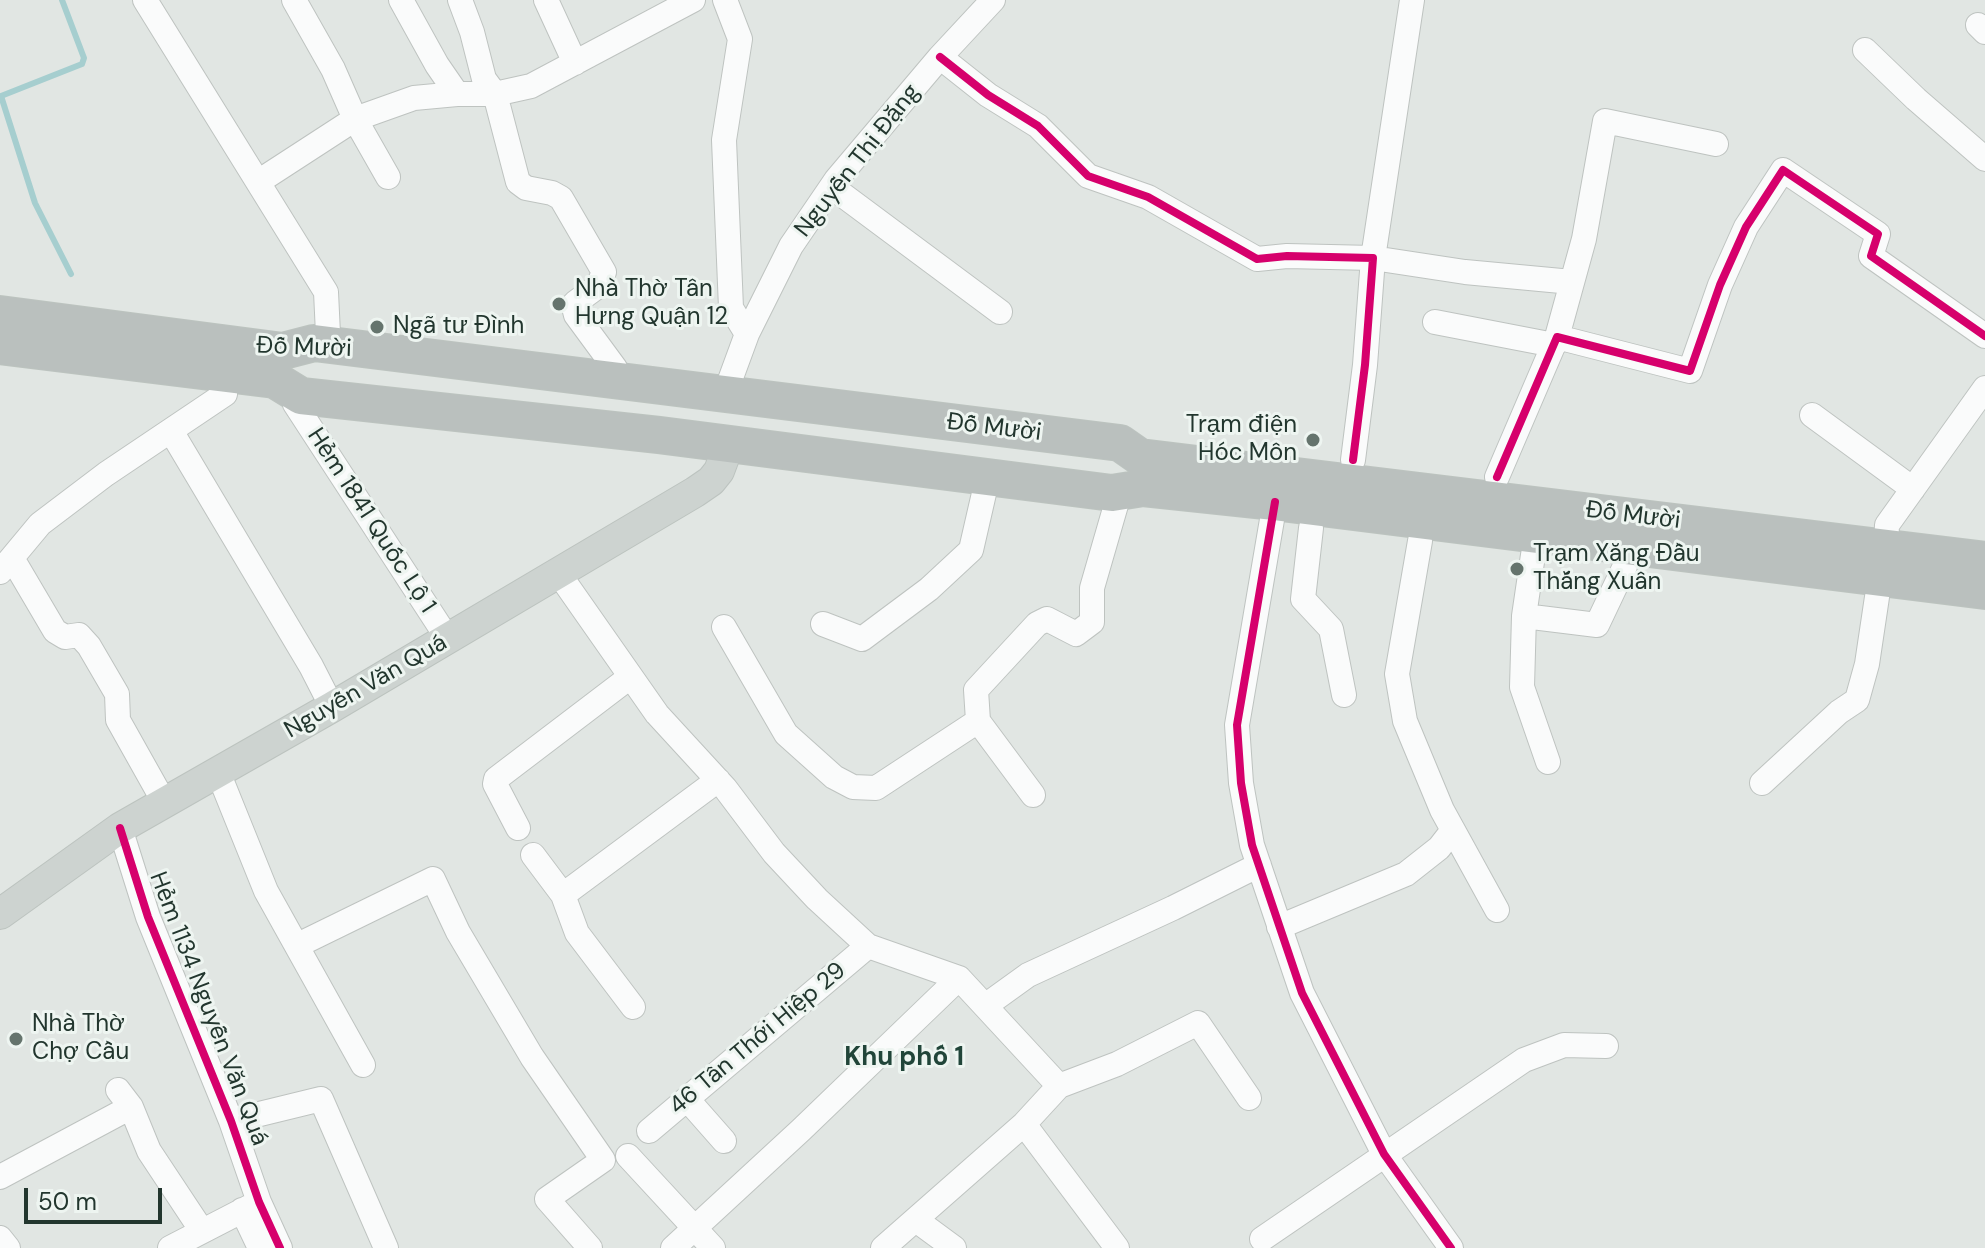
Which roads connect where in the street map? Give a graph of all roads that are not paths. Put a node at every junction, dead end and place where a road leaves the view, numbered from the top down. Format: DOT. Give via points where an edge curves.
graph roads {
  1 [pos="145,0"];
  2 [pos="294,0"];
  3 [pos="401,0"];
  4 [pos="460,0"];
  5 [pos="546,0"];
  6 [pos="693,0"];
  7 [pos="725,0"];
  8 [pos="993,0"];
  9 [pos="1412,0"];
  10 [pos="1865,50"];
  11 [pos="940,57"];
  12 [pos="575,63"];
  13 [pos="457,94"];
  14 [pos="495,94"];
  15 [pos="355,119"];
  16 [pos="1716,144"];
  17 [pos="1985,159"];
  18 [pos="388,177"];
  19 [pos="258,182"];
  20 [pos="832,187"];
  21 [pos="1373,258"];
  22 [pos="1572,282"];
  23 [pos="0,295"];
  24 [pos="1000,312"];
  25 [pos="0,314"];
  26 [pos="1435,322"];
  27 [pos="328,334"];
  28 [pos="747,334"];
  29 [pos="1985,336"];
  30 [pos="1556,341"];
  31 [pos="0,346"];
  32 [pos="0,366"];
  33 [pos="616,375"];
  34 [pos="1985,388"];
  35 [pos="728,389"];
  36 [pos="225,394"];
  37 [pos="295,404"];
  38 [pos="1812,415"];
  39 [pos="171,431"];
  40 [pos="726,450"];
  41 [pos="1353,460"];
  42 [pos="1497,477"];
  43 [pos="985,489"];
  44 [pos="1913,489"];
  45 [pos="1116,505"];
  46 [pos="1273,513"];
  47 [pos="1311,528"];
  48 [pos="1887,536"];
  49 [pos="1985,537"];
  50 [pos="1420,541"];
  51 [pos="1533,555"];
  52 [pos="1985,560"];
  53 [pos="6,565"];
  54 [pos="1625,566"];
  55 [pos="559,574"];
  56 [pos="1985,591"];
  57 [pos="1877,597"];
  58 [pos="1985,611"];
  59 [pos="1524,616"];
  60 [pos="823,624"];
  61 [pos="724,627"];
  62 [pos="448,639"];
  63 [pos="630,677"];
  64 [pos="1344,695"];
  65 [pos="332,707"];
  66 [pos="978,721"];
  67 [pos="1548,762"];
  68 [pos="218,772"];
  69 [pos="718,780"];
  70 [pos="1762,783"];
  71 [pos="1033,795"];
  72 [pos="164,802"];
  73 [pos="120,828"];
  74 [pos="518,828"];
  75 [pos="1453,830"];
  76 [pos="533,855"];
  77 [pos="1259,865"];
  78 [pos="563,895"];
  79 [pos="1497,910"];
  80 [pos="0,914"];
  81 [pos="1279,927"];
  82 [pos="298,945"];
  83 [pos="868,946"];
  84 [pos="959,978"];
  85 [pos="985,1006"];
  86 [pos="633,1007"];
  87 [pos="1606,1046"];
  88 [pos="363,1065"];
  89 [pos="1059,1086"];
  90 [pos="1249,1098"];
  91 [pos="687,1099"];
  92 [pos="231,1121"];
  93 [pos="1024,1124"];
  94 [pos="649,1131"];
  95 [pos="724,1141"];
  96 [pos="1384,1154"];
  97 [pos="628,1156"];
  98 [pos="0,1177"];
  99 [pos="250,1206"];
  100 [pos="916,1220"];
  101 [pos="693,1228"];
  102 [pos="202,1231"];
  103 [pos="0,1238"];
  104 [pos="1262,1239"];
  105 [pos="8,1248"];
  106 [pos="170,1248"];
  107 [pos="260,1248"];
  108 [pos="280,1248"];
  109 [pos="386,1248"];
  110 [pos="590,1248"];
  111 [pos="673,1248"];
  112 [pos="713,1248"];
  113 [pos="883,1248"];
  114 [pos="954,1248"];
  115 [pos="1117,1248"];
  116 [pos="1451,1248"];
  1 -- 19 [label="street"];
  2 -- 15 [label="street"];
  3 -- 13 [label="street"];
  4 -- 14 [label="street" via="484,79"];
  5 -- 12 [label="street"];
  6 -- 12 [label="street"];
  7 -- 28 [label="street" via="740,39 724,140 731,308"];
  8 -- 11 [label="street, Nguyễn Thị Đặng"];
  9 -- 21 [label="street"];
  10 -- 17 [label="street"];
  11 -- 20 [label="street, Nguyễn Thị Đặng"];
  11 -- 21 [label="street" via="1038,126 1088,176 1148,197 1257,259"];
  12 -- 14 [label="street" via="531,86"];
  13 -- 14 [label="street"];
  13 -- 15 [label="street" via="414,98"];
  14 -- 33 [label="street" via="518,182 561,198 604,272 598,286 574,307"];
  15 -- 18 [label="street"];
  15 -- 19 [label="street"];
  16 -- 22 [label="street" via="1605,121"];
  19 -- 27 [label="street" via="326,292"];
  20 -- 24 [label="street"];
  20 -- 28 [label="street, Nguyễn Thị Đặng" via="791,246"];
  21 -- 22 [label="street"];
  21 -- 41 [label="street"];
  22 -- 30 [label="street"];
  23 -- 27 [label="highway, Đỗ Mười"];
  25 -- 33 [label="highway, Đỗ Mười" via="283,351 314,343"];
  26 -- 30 [label="street"];
  27 -- 33 [label="highway, Đỗ Mười"];
  28 -- 35 [label="street, Nguyễn Thị Đặng"];
  29 -- 30 [label="street" via="1871,256 1878,234 1783,170 1746,227 1690,371"];
  30 -- 42 [label="street"];
  31 -- 40 [label="highway, Đỗ Mười" via="275,380 301,396 659,435"];
  32 -- 36 [label="highway, Đỗ Mười"];
  33 -- 35 [label="highway, Đỗ Mười"];
  34 -- 44 [label="street"];
  35 -- 41 [label="highway, Đỗ Mười"];
  35 -- 48 [label="highway, Đỗ Mười" via="1120,443 1140,457"];
  36 -- 37 [label="highway, Đỗ Mười"];
  36 -- 39 [label="street"];
  37 -- 40 [label="highway, Đỗ Mười"];
  37 -- 62 [label="street, Hẻm 1841 Quốc Lộ 1"];
  38 -- 44 [label="street"];
  39 -- 53 [label="street" via="40,524"];
  39 -- 65 [label="street"];
  40 -- 43 [label="highway, Đỗ Mười"];
  40 -- 46 [label="highway, Đỗ Mười" via="1112,493 1143,488"];
  40 -- 55 [label="main road, Nguyễn Văn Quá" via="711,481"];
  41 -- 42 [label="highway, Đỗ Mười"];
  42 -- 48 [label="highway, Đỗ Mười"];
  43 -- 45 [label="highway, Đỗ Mười"];
  43 -- 60 [label="street" via="971,550 929,589 862,639"];
  44 -- 48 [label="street"];
  45 -- 46 [label="highway, Đỗ Mười"];
  45 -- 66 [label="street" via="1092,588 1092,622 1076,634 1047,619 1037,624 976,690"];
  46 -- 47 [label="highway, Đỗ Mười"];
  46 -- 56 [label="highway, Đỗ Mười"];
  46 -- 77 [label="street" via="1237,725 1241,783"];
  47 -- 50 [label="highway, Đỗ Mười"];
  47 -- 64 [label="street" via="1303,599 1331,629"];
  48 -- 49 [label="highway, Đỗ Mười"];
  48 -- 52 [label="highway, Đỗ Mười"];
  50 -- 51 [label="highway, Đỗ Mười"];
  50 -- 75 [label="street" via="1397,674 1405,721"];
  51 -- 54 [label="highway, Đỗ Mười"];
  51 -- 59 [label="street"];
  53 -- 72 [label="street" via="55,631 86,640 117,694 118,720"];
  54 -- 57 [label="highway, Đỗ Mười"];
  54 -- 59 [label="street" via="1597,625"];
  55 -- 62 [label="main road, Nguyễn Văn Quá"];
  55 -- 63 [label="street"];
  57 -- 58 [label="highway, Đỗ Mười"];
  57 -- 70 [label="street" via="1857,700"];
  59 -- 67 [label="street" via="1522,687"];
  61 -- 66 [label="street" via="786,734 853,787 876,788"];
  62 -- 65 [label="main road, Nguyễn Văn Quá"];
  63 -- 69 [label="street"];
  63 -- 74 [label="street" via="496,779"];
  65 -- 68 [label="main road, Nguyễn Văn Quá"];
  66 -- 71 [label="street"];
  68 -- 72 [label="main road, Nguyễn Văn Quá"];
  68 -- 82 [label="street" via="266,891"];
  69 -- 78 [label="street"];
  69 -- 83 [label="street" via="774,853"];
  72 -- 73 [label="main road, Nguyễn Văn Quá"];
  73 -- 80 [label="main road, Nguyễn Văn Quá"];
  73 -- 92 [label="street, Hẻm 1134 Nguyễn Văn Quá" via="148,917"];
  75 -- 79 [label="street"];
  75 -- 81 [label="street" via="1406,874"];
  76 -- 78 [label="street"];
  77 -- 81 [label="street"];
  77 -- 85 [label="street" via="1028,975"];
  78 -- 86 [label="street" via="577,933"];
  81 -- 96 [label="street" via="1302,993"];
  82 -- 88 [label="street"];
  82 -- 110 [label="street" via="433,879 532,1057 603,1160 547,1199"];
  83 -- 84 [label="street"];
  83 -- 91 [label="street, 46 Tân Thới Hiệp 29"];
  84 -- 85 [label="street"];
  84 -- 101 [label="street"];
  85 -- 89 [label="street"];
  87 -- 96 [label="street" via="1564,1045 1524,1060"];
  89 -- 90 [label="street" via="1198,1023"];
  89 -- 93 [label="street"];
  91 -- 94 [label="street, 46 Tân Thới Hiệp 29"];
  91 -- 95 [label="street"];
  92 -- 99 [label="street, Hẻm 1134 Nguyễn Văn Quá"];
  92 -- 109 [label="street" via="321,1099"];
  93 -- 100 [label="street"];
  93 -- 115 [label="street"];
  96 -- 104 [label="street"];
  96 -- 116 [label="street"];
  97 -- 101 [label="street"];
  98 -- 102 [label="street" via="124,1098 149,1151"];
  99 -- 102 [label="street"];
  99 -- 107 [label="street"];
  99 -- 108 [label="street, Hẻm 1134 Nguyễn Văn Quá"];
  100 -- 113 [label="street"];
  100 -- 114 [label="street"];
  101 -- 111 [label="street"];
  101 -- 112 [label="street"];
  102 -- 106 [label="street"];
  103 -- 105 [label="street"];
}
